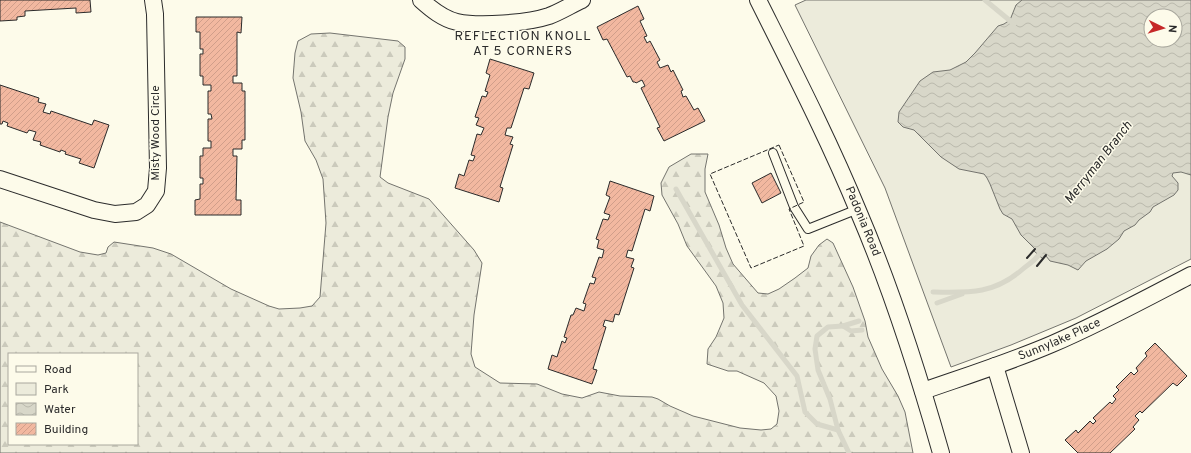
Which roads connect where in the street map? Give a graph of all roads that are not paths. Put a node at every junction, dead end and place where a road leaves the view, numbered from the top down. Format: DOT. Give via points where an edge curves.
graph roads {
  1 [pos="153,0"];
  2 [pos="421,0"];
  3 [pos="582,0"];
  4 [pos="758,0"];
  5 [pos="773,153"];
  6 [pos="0,179"];
  7 [pos="858,209"];
  8 [pos="1191,275"];
  9 [pos="995,366"];
  10 [pos="922,390"];
  11 [pos="941,453"];
  12 [pos="1021,453"];
  1 -- 6 [label="street, Misty Wood Circle" via="158,168 156,191 147,205 136,212 115,214 94,210"];
  2 -- 3 [label="street" via="436,13 457,22 488,24 522,22 549,16"];
  4 -- 7 [label="street, Padonia Road"];
  5 -- 7 [label="lane" via="794,207 808,229"];
  7 -- 10 [label="street, Padonia Road" via="895,306"];
  8 -- 9 [label="street, Sunnylake Place" via="1058,341"];
  9 -- 10 [label="street, Sunnylake Place"];
  9 -- 12 [label="street"];
  10 -- 11 [label="street, Padonia Road"];
}
